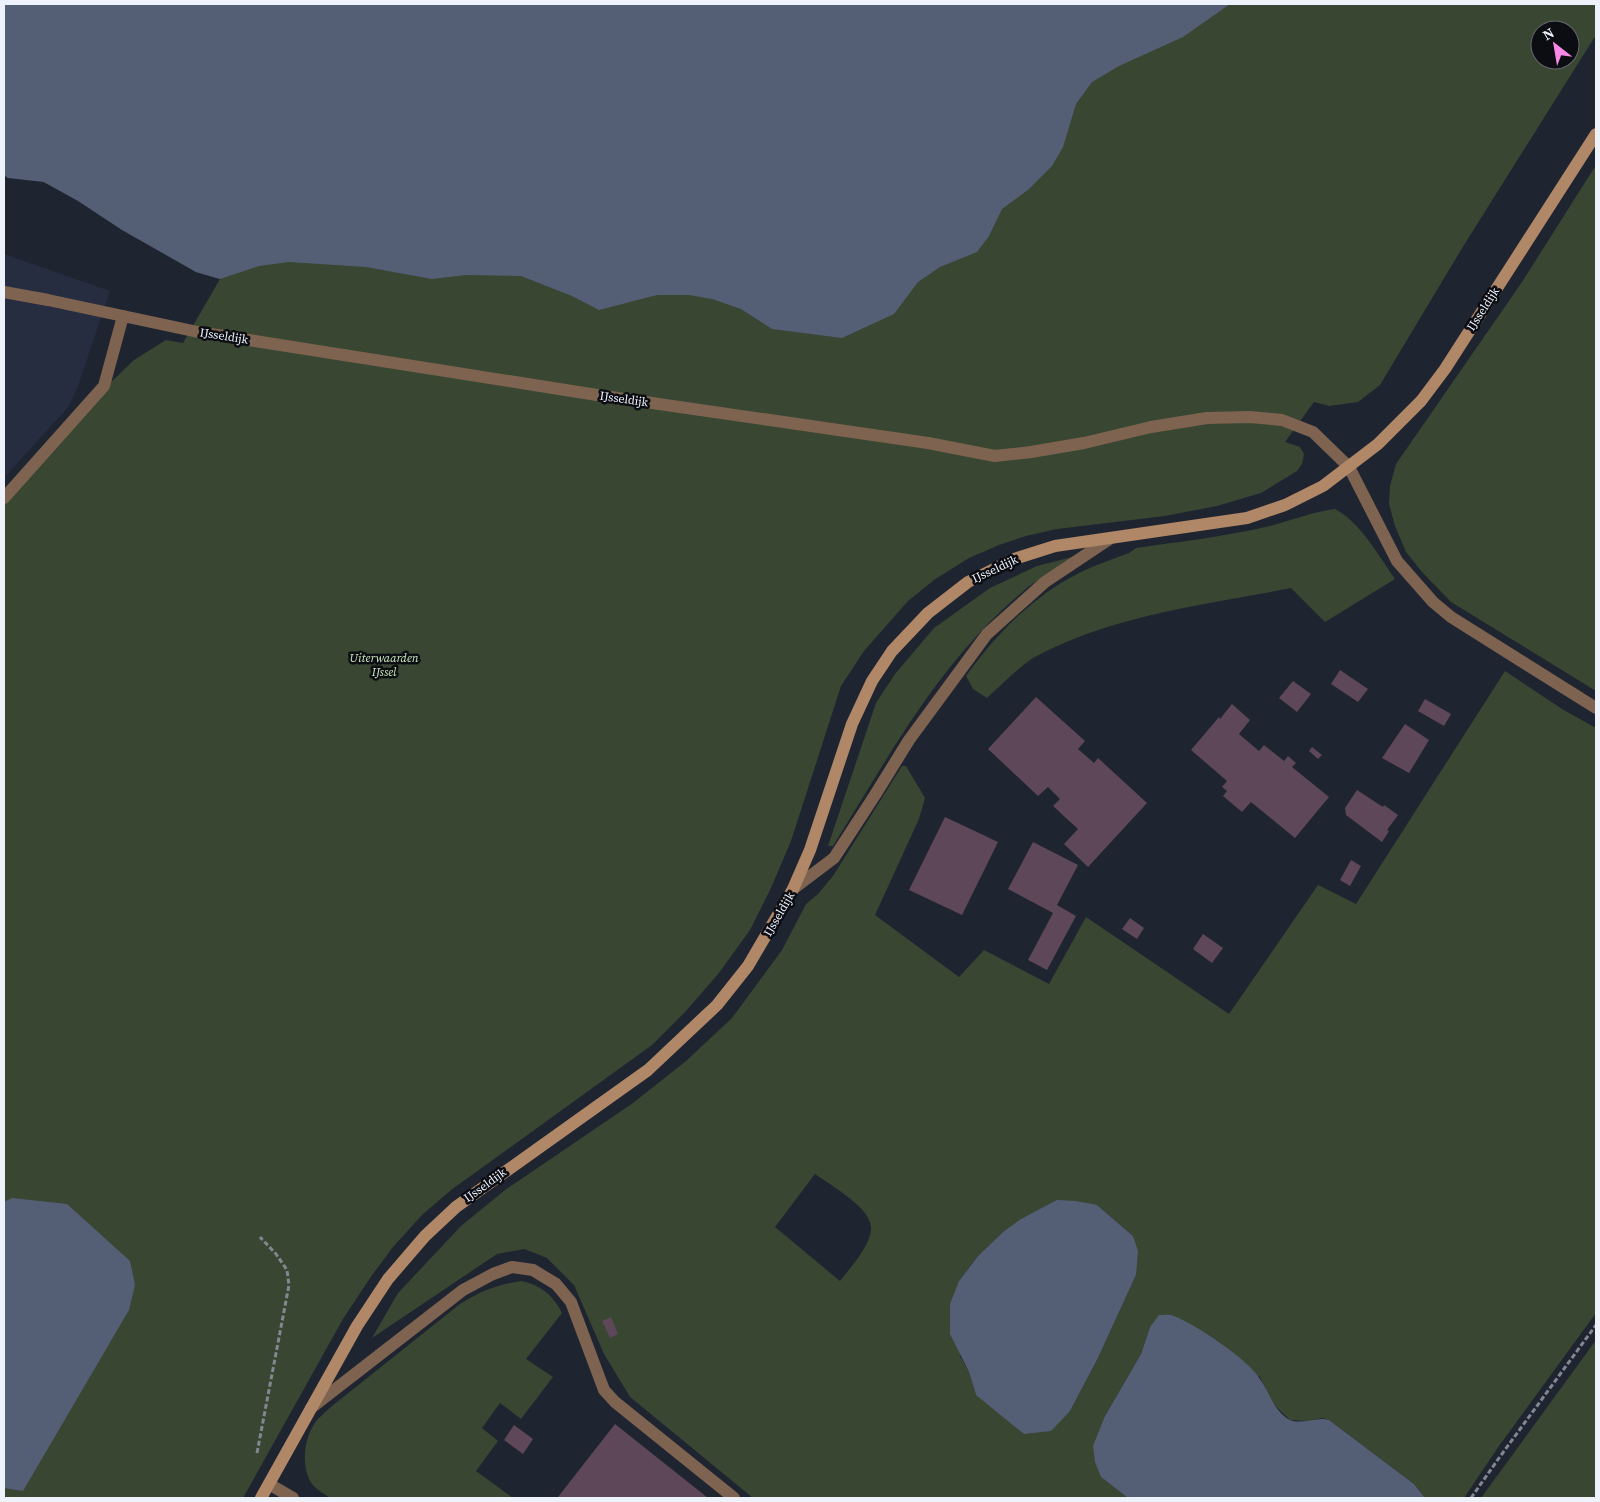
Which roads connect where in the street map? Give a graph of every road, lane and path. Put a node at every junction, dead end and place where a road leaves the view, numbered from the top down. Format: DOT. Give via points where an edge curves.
graph roads {
  1 [pos="1596,134"];
  2 [pos="4,292"];
  3 [pos="124,316"];
  4 [pos="1349,467"];
  5 [pos="4,498"];
  6 [pos="1111,538"];
  7 [pos="1596,708"];
  8 [pos="793,890"];
  9 [pos="260,1237"];
  10 [pos="1596,1325"];
  11 [pos="311,1408"];
  12 [pos="269,1484"];
  13 [pos="262,1498"];
  14 [pos="293,1498"];
  15 [pos="734,1498"];
  16 [pos="1471,1498"];
  1 -- 4 [label="street, IJsseldijk" via="1440,376 1398,425"];
  2 -- 3 [label="street, IJsseldijk"];
  3 -- 4 [label="street, IJsseldijk" via="198,332 928,443 995,456 1040,451 1206,418 1282,420 1313,432"];
  3 -- 5 [label="street" via="104,386"];
  4 -- 6 [label="street, IJsseldijk" via="1323,486 1285,505 1247,518"];
  4 -- 7 [label="street, IJsseldijk" via="1397,561 1433,602 1451,617"];
  6 -- 8 [label="street" via="1045,582 987,634 909,740 834,858"];
  6 -- 8 [label="street, IJsseldijk" via="1055,546 1014,559 968,582 928,613 892,651 872,681 852,724 810,850"];
  8 -- 11 [label="street, IJsseldijk" via="748,966 717,1005 685,1036 648,1070 456,1207 425,1236 388,1279"];
  9 -- 12 [label="path" via="287,1270 289,1285 256,1457 258,1469"];
  10 -- 16 [label="path"];
  11 -- 12 [label="street, IJsseldijk"];
  11 -- 15 [label="street" via="463,1290 512,1267 533,1270 556,1284 571,1302 604,1390"];
  12 -- 13 [label="street, IJsseldijk"];
  12 -- 14 [label="street"];
}
